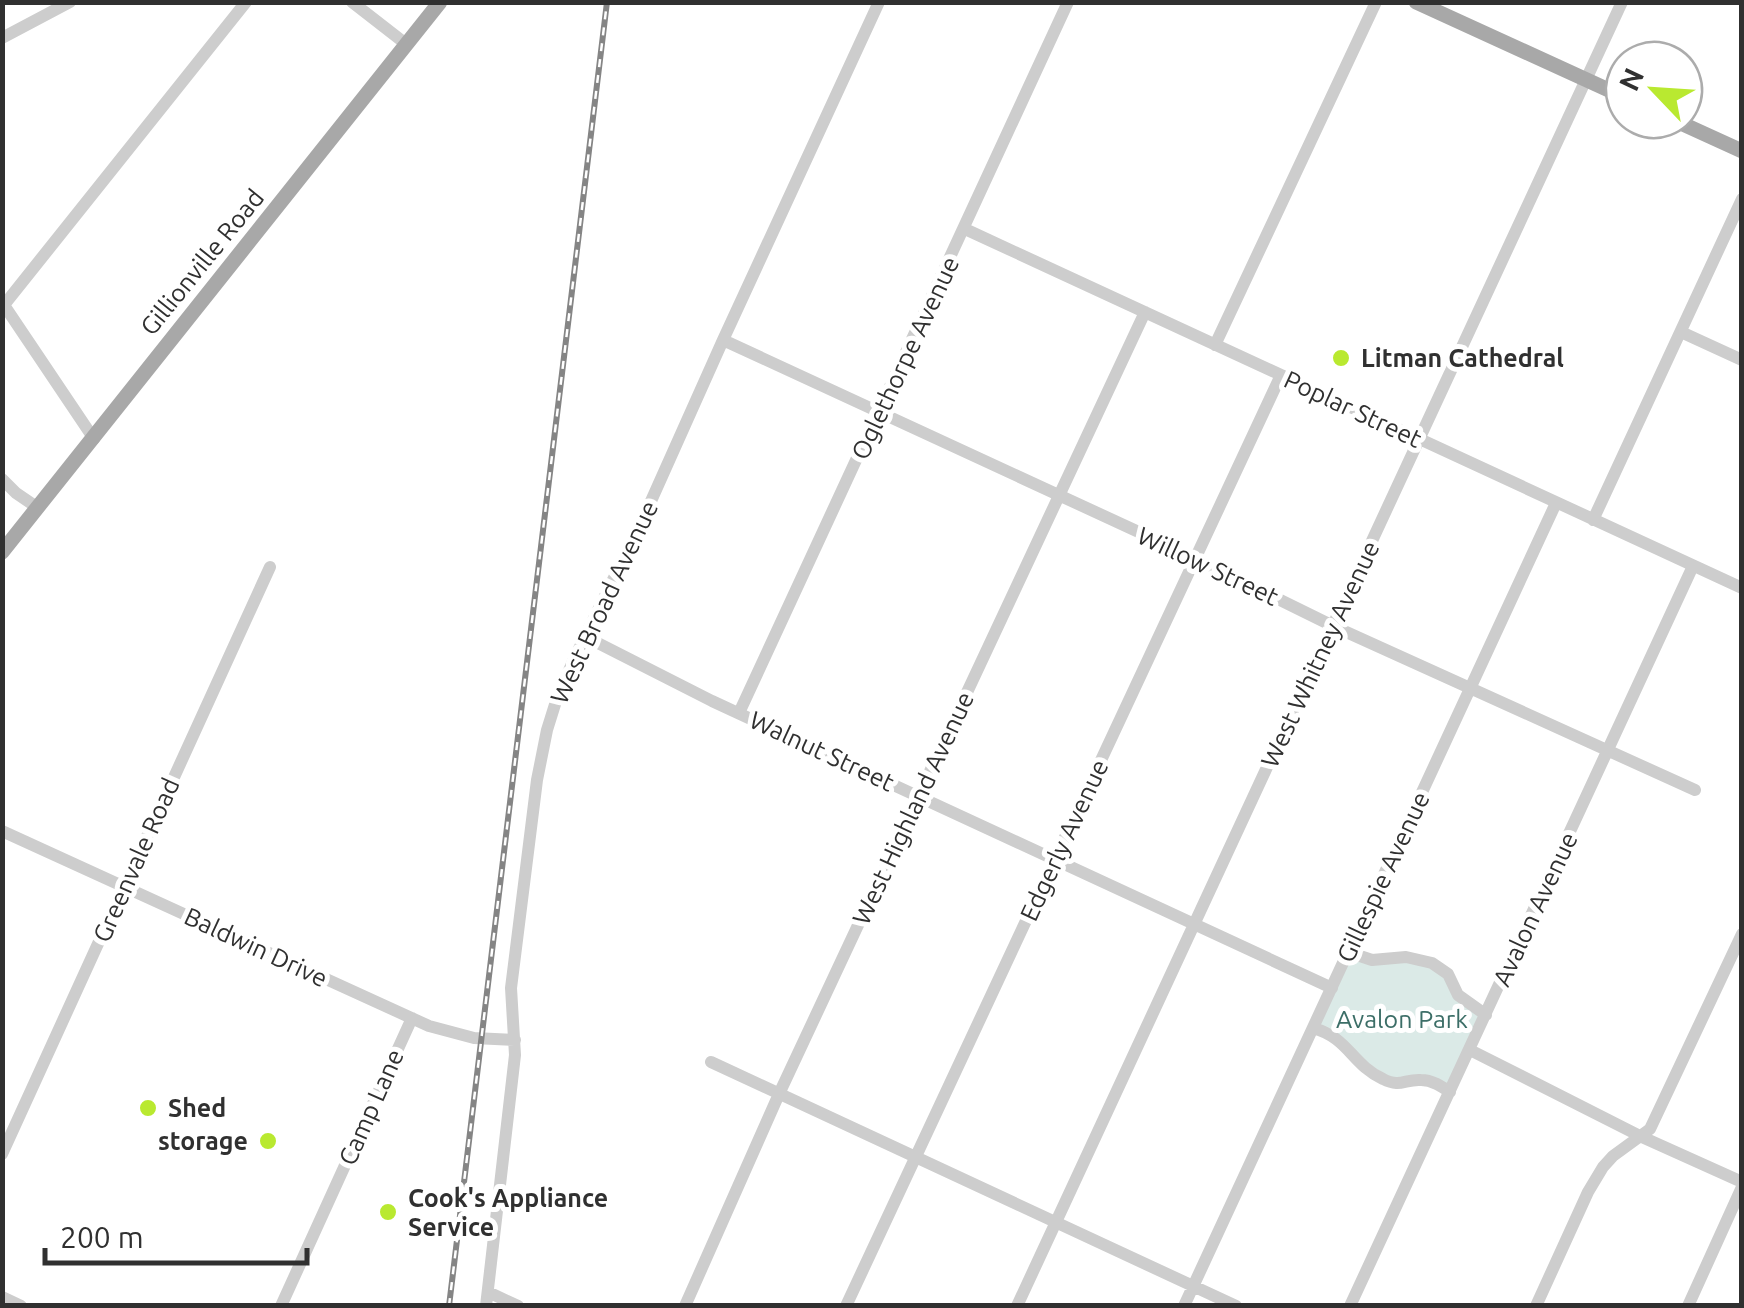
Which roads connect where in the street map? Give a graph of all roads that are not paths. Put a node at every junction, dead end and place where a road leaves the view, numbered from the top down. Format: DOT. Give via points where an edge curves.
graph roads {
  1 [pos="70,2"];
  2 [pos="246,2"];
  3 [pos="352,2"];
  4 [pos="440,2"];
  5 [pos="879,2"];
  6 [pos="1068,2"];
  7 [pos="1376,2"];
  8 [pos="1416,2"];
  9 [pos="1622,2"];
  10 [pos="2,38"];
  11 [pos="406,44"];
  12 [pos="1587,79"];
  13 [pos="1604,87"];
  14 [pos="1704,134"];
  15 [pos="1742,151"];
  16 [pos="1742,200"];
  17 [pos="964,229"];
  18 [pos="3,304"];
  19 [pos="1144,312"];
  20 [pos="1680,332"];
  21 [pos="722,340"];
  22 [pos="1215,345"];
  23 [pos="1742,360"];
  24 [pos="1281,375"];
  25 [pos="880,413"];
  26 [pos="94,439"];
  27 [pos="1419,440"];
  28 [pos="2,479"];
  29 [pos="1058,496"];
  30 [pos="1556,503"];
  31 [pos="38,508"];
  32 [pos="1593,520"];
  33 [pos="2,552"];
  34 [pos="1196,558"];
  35 [pos="1693,566"];
  36 [pos="270,567"];
  37 [pos="1742,588"];
  38 [pos="1332,626"];
  39 [pos="586,637"];
  40 [pos="1472,687"];
  41 [pos="739,713"];
  42 [pos="1609,750"];
  43 [pos="1695,790"];
  44 [pos="919,796"];
  45 [pos="2,831"];
  46 [pos="1055,859"];
  47 [pos="124,886"];
  48 [pos="1194,924"];
  49 [pos="1742,934"];
  50 [pos="1348,952"];
  51 [pos="1332,988"];
  52 [pos="1486,1015"];
  53 [pos="412,1018"];
  54 [pos="1313,1028"];
  55 [pos="515,1040"];
  56 [pos="1470,1050"];
  57 [pos="710,1062"];
  58 [pos="1450,1092"];
  59 [pos="779,1094"];
  60 [pos="1642,1138"];
  61 [pos="2,1154"];
  62 [pos="916,1158"];
  63 [pos="1742,1185"];
  64 [pos="1056,1222"];
  65 [pos="1194,1286"];
  66 [pos="2,1297"];
  67 [pos="487,1299"];
  68 [pos="22,1306"];
  69 [pos="282,1306"];
  70 [pos="518,1306"];
  71 [pos="685,1306"];
  72 [pos="846,1306"];
  73 [pos="1017,1306"];
  74 [pos="1184,1306"];
  75 [pos="1236,1306"];
  76 [pos="1350,1306"];
  77 [pos="1536,1306"];
  78 [pos="1688,1306"];
  1 -- 10 [label="street"];
  2 -- 18 [label="street"];
  3 -- 11 [label="street"];
  4 -- 11 [label="main road, Gillionville Road"];
  5 -- 21 [label="street, West Broad Avenue"];
  6 -- 17 [label="street, Oglethorpe Avenue"];
  7 -- 22 [label="street"];
  8 -- 12 [label="main road"];
  9 -- 12 [label="street, West Whitney Avenue"];
  11 -- 26 [label="main road, Gillionville Road"];
  12 -- 13 [label="main road"];
  12 -- 27 [label="street, West Whitney Avenue"];
  14 -- 15 [label="main road"];
  16 -- 20 [label="street"];
  17 -- 19 [label="street, Poplar Street"];
  17 -- 25 [label="street, Oglethorpe Avenue"];
  18 -- 26 [label="street"];
  19 -- 22 [label="street, Poplar Street"];
  19 -- 29 [label="street, West Highland Avenue"];
  20 -- 23 [label="street"];
  20 -- 32 [label="street"];
  21 -- 25 [label="street, Willow Street"];
  21 -- 39 [label="street, West Broad Avenue"];
  22 -- 24 [label="street, Poplar Street"];
  24 -- 27 [label="street, Poplar Street"];
  24 -- 34 [label="street, Edgerly Avenue"];
  25 -- 29 [label="street, Willow Street"];
  25 -- 41 [label="street, Oglethorpe Avenue"];
  26 -- 31 [label="main road, Gillionville Road"];
  27 -- 30 [label="street, Poplar Street"];
  27 -- 38 [label="street, West Whitney Avenue"];
  28 -- 31 [label="street"];
  29 -- 34 [label="street, Willow Street"];
  29 -- 44 [label="street, West Highland Avenue"];
  30 -- 32 [label="street, Poplar Street"];
  30 -- 40 [label="street, Gillespie Avenue"];
  31 -- 33 [label="main road, Gillionville Road"];
  32 -- 35 [label="street, Poplar Street"];
  34 -- 38 [label="street, Willow Street"];
  34 -- 46 [label="street, Edgerly Avenue"];
  35 -- 37 [label="street, Poplar Street"];
  35 -- 42 [label="street, Avalon Avenue"];
  36 -- 47 [label="street, Greenvale Road"];
  38 -- 40 [label="street, Willow Street"];
  38 -- 48 [label="street, West Whitney Avenue"];
  39 -- 41 [label="street, Walnut Street"];
  39 -- 55 [label="street, West Broad Avenue" via="557,698 537,780 511,988"];
  40 -- 42 [label="street, Willow Street"];
  40 -- 50 [label="street, Gillespie Avenue"];
  41 -- 44 [label="street, Walnut Street"];
  42 -- 43 [label="street, Willow Street"];
  42 -- 52 [label="street, Avalon Avenue"];
  44 -- 46 [label="street, Walnut Street"];
  44 -- 59 [label="street, West Highland Avenue"];
  45 -- 47 [label="street, Baldwin Drive"];
  46 -- 48 [label="street, Walnut Street"];
  46 -- 62 [label="street, Edgerly Avenue"];
  47 -- 53 [label="street, Baldwin Drive"];
  47 -- 61 [label="street, Greenvale Road"];
  48 -- 51 [label="street, Walnut Street"];
  48 -- 64 [label="street, West Whitney Avenue"];
  49 -- 60 [label="street"];
  50 -- 51 [label="street, Gillespie Avenue"];
  50 -- 52 [label="street" via="1432,963 1448,974 1458,995"];
  51 -- 54 [label="street, Gillespie Avenue"];
  52 -- 56 [label="street, Avalon Avenue"];
  53 -- 55 [label="street, Baldwin Drive" via="461,1036"];
  53 -- 69 [label="street, Camp Lane"];
  54 -- 58 [label="street" via="1336,1037 1357,1063 1384,1080 1420,1080"];
  54 -- 65 [label="street, Gillespie Avenue"];
  55 -- 67 [label="street, West Broad Avenue"];
  56 -- 58 [label="street, Avalon Avenue"];
  56 -- 60 [label="street"];
  57 -- 59 [label="street"];
  58 -- 76 [label="street, Avalon Avenue"];
  59 -- 62 [label="street"];
  59 -- 71 [label="street, West Highland Avenue"];
  60 -- 63 [label="street"];
  60 -- 77 [label="street" via="1602,1167"];
  62 -- 64 [label="street"];
  62 -- 72 [label="street, Edgerly Avenue"];
  63 -- 78 [label="street"];
  64 -- 65 [label="street"];
  64 -- 73 [label="street, West Whitney Avenue"];
  65 -- 74 [label="street, Gillespie Avenue"];
  65 -- 75 [label="street"];
  66 -- 68 [label="street"];
  67 -- 70 [label="street"];
}
